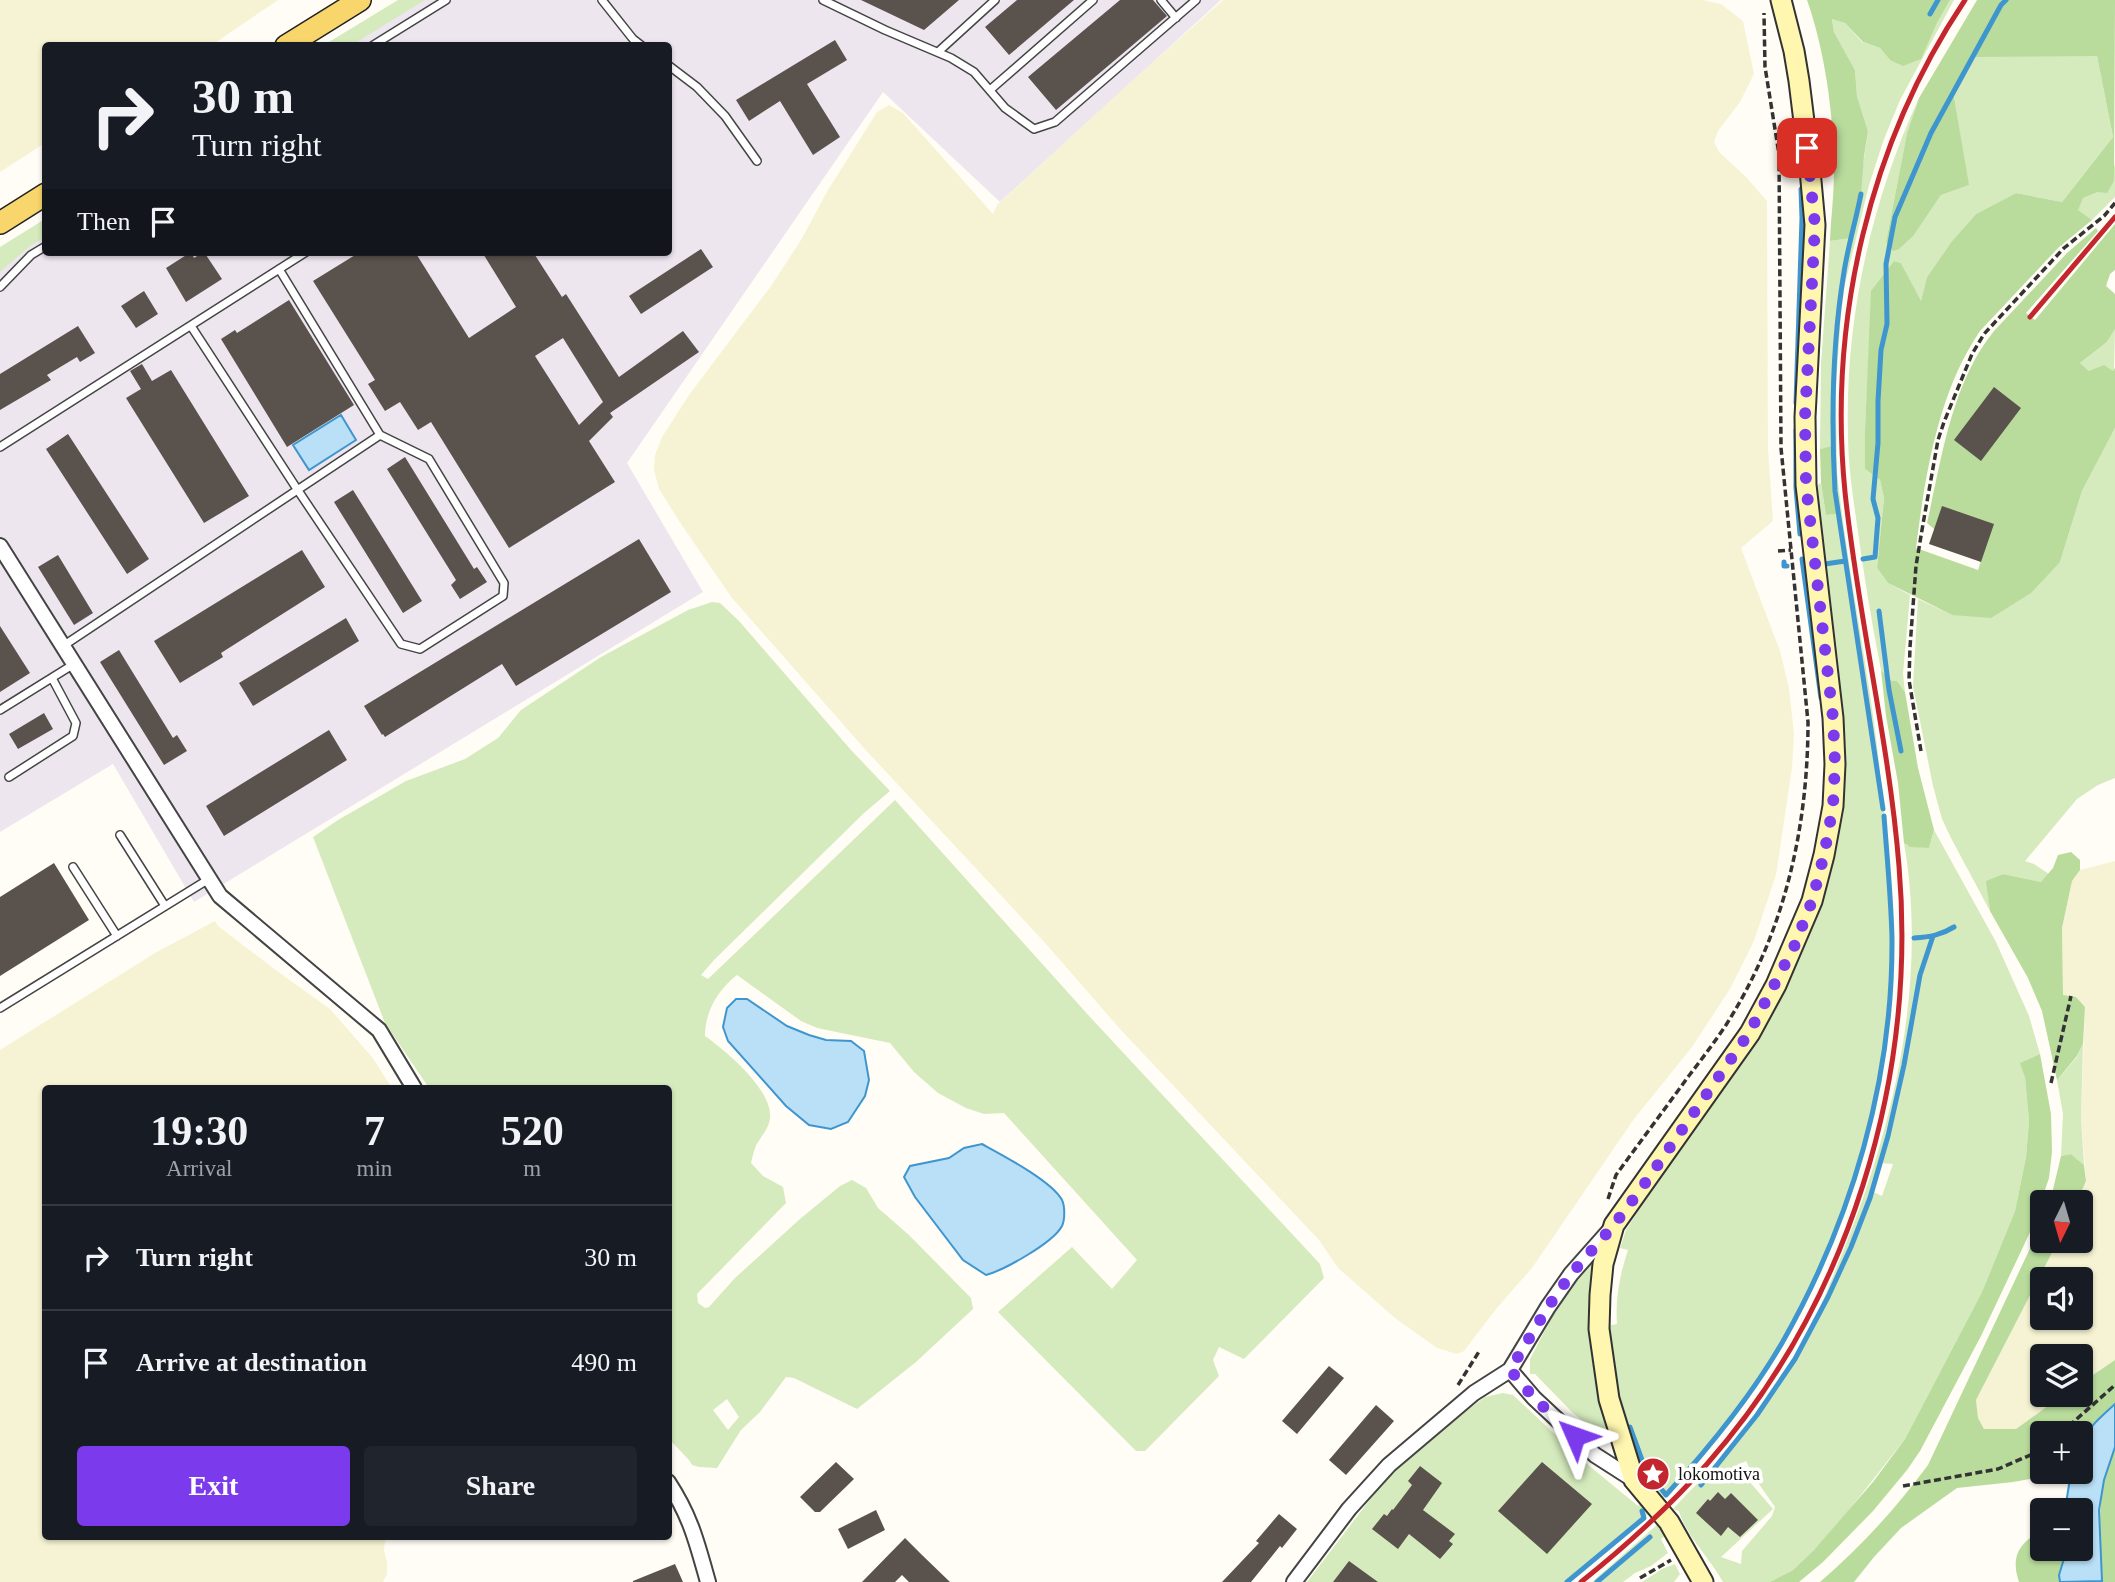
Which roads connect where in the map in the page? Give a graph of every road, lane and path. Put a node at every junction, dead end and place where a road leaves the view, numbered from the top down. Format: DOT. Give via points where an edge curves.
graph roads {
  1 [pos="359,0"];
  2 [pos="446,0"];
  3 [pos="602,0"];
  4 [pos="823,0"];
  5 [pos="995,0"];
  6 [pos="1093,0"];
  7 [pos="1161,0"];
  8 [pos="1196,0"];
  9 [pos="1781,0"];
  10 [pos="1764,13"];
  11 [pos="1176,18"];
  12 [pos="292,42"];
  13 [pos="378,42"];
  14 [pos="637,42"];
  15 [pos="937,52"];
  16 [pos="672,68"];
  17 [pos="990,90"];
  18 [pos="757,161"];
  19 [pos="42,197"];
  20 [pos="2115,204"];
  21 [pos="0,223"];
  22 [pos="42,248"];
  23 [pos="300,256"];
  24 [pos="279,269"];
  25 [pos="0,287"];
  26 [pos="191,326"];
  27 [pos="380,435"];
  28 [pos="0,447"];
  29 [pos="297,489"];
  30 [pos="0,546"];
  31 [pos="62,646"];
  32 [pos="74,664"];
  33 [pos="52,678"];
  34 [pos="0,710"];
  35 [pos="1922,751"];
  36 [pos="9,777"];
  37 [pos="120,835"];
  38 [pos="73,867"];
  39 [pos="209,879"];
  40 [pos="165,906"];
  41 [pos="117,936"];
  42 [pos="2071,996"];
  43 [pos="0,1008"];
  44 [pos="2051,1083"];
  45 [pos="412,1085"];
  46 [pos="1614,1225"];
  47 [pos="1510,1370"];
  48 [pos="2115,1385"];
  49 [pos="2074,1421"];
  50 [pos="2030,1455"];
  51 [pos="1634,1480"];
  52 [pos="1903,1486"];
  53 [pos="672,1488"];
  54 [pos="1686,1552"];
  55 [pos="1640,1578"];
  56 [pos="708,1582"];
  57 [pos="1294,1582"];
  58 [pos="1703,1582"];
  1 -- 12 [label="main road"];
  2 -- 13 [label="lane"];
  3 -- 14 [label="lane"];
  4 -- 15 [label="lane"];
  5 -- 15 [label="lane"];
  6 -- 17 [label="lane"];
  7 -- 11 [label="lane"];
  8 -- 11 [label="lane"];
  9 -- 46 [label="street" via="1799,81 1815,225 1806,485 1833,718 1833,806 1812,901 1776,985 1749,1033"];
  10 -- 46 [label="path" via="1765,67 1779,154 1781,448 1808,722 1804,804 1778,921 1751,981 1726,1025 1616,1175 1602,1218"];
  11 -- 17 [label="lane" via="1055,122 1034,129 1005,108"];
  15 -- 17 [label="lane" via="974,72"];
  16 -- 18 [label="lane" via="725,116"];
  19 -- 21 [label="main road"];
  20 -- 35 [label="path" via="2064,248 1984,334 1944,422 1918,555 1910,647 1909,680"];
  22 -- 25 [label="lane"];
  23 -- 24 [label="lane"];
  24 -- 26 [label="lane"];
  24 -- 27 [label="lane"];
  26 -- 28 [label="lane"];
  26 -- 29 [label="lane"];
  27 -- 29 [label="lane"];
  27 -- 29 [label="lane" via="429,459 504,583 503,596 420,649 401,645"];
  29 -- 31 [label="lane"];
  30 -- 31 [label="street"];
  31 -- 32 [label="street"];
  32 -- 33 [label="lane"];
  32 -- 39 [label="street"];
  33 -- 34 [label="lane"];
  33 -- 36 [label="lane" via="76,723 73,736"];
  37 -- 40 [label="lane"];
  38 -- 41 [label="lane"];
  39 -- 40 [label="lane"];
  39 -- 45 [label="street" via="220,896 379,1030"];
  40 -- 41 [label="lane"];
  41 -- 43 [label="lane"];
  42 -- 44 [label="path"];
  46 -- 47 [label="street" via="1571,1274"];
  46 -- 51 [label="street" via="1603,1264 1599,1329 1609,1399"];
  47 -- 51 [label="street" via="1595,1454"];
  47 -- 57 [label="street" via="1474,1393 1389,1465"];
  48 -- 49 [label="path"];
  50 -- 52 [label="path" via="1997,1469"];
  51 -- 54 [label="street" via="1662,1512"];
  53 -- 56 [label="street" via="691,1522"];
  54 -- 55 [label="path"];
  54 -- 58 [label="street"];
}
